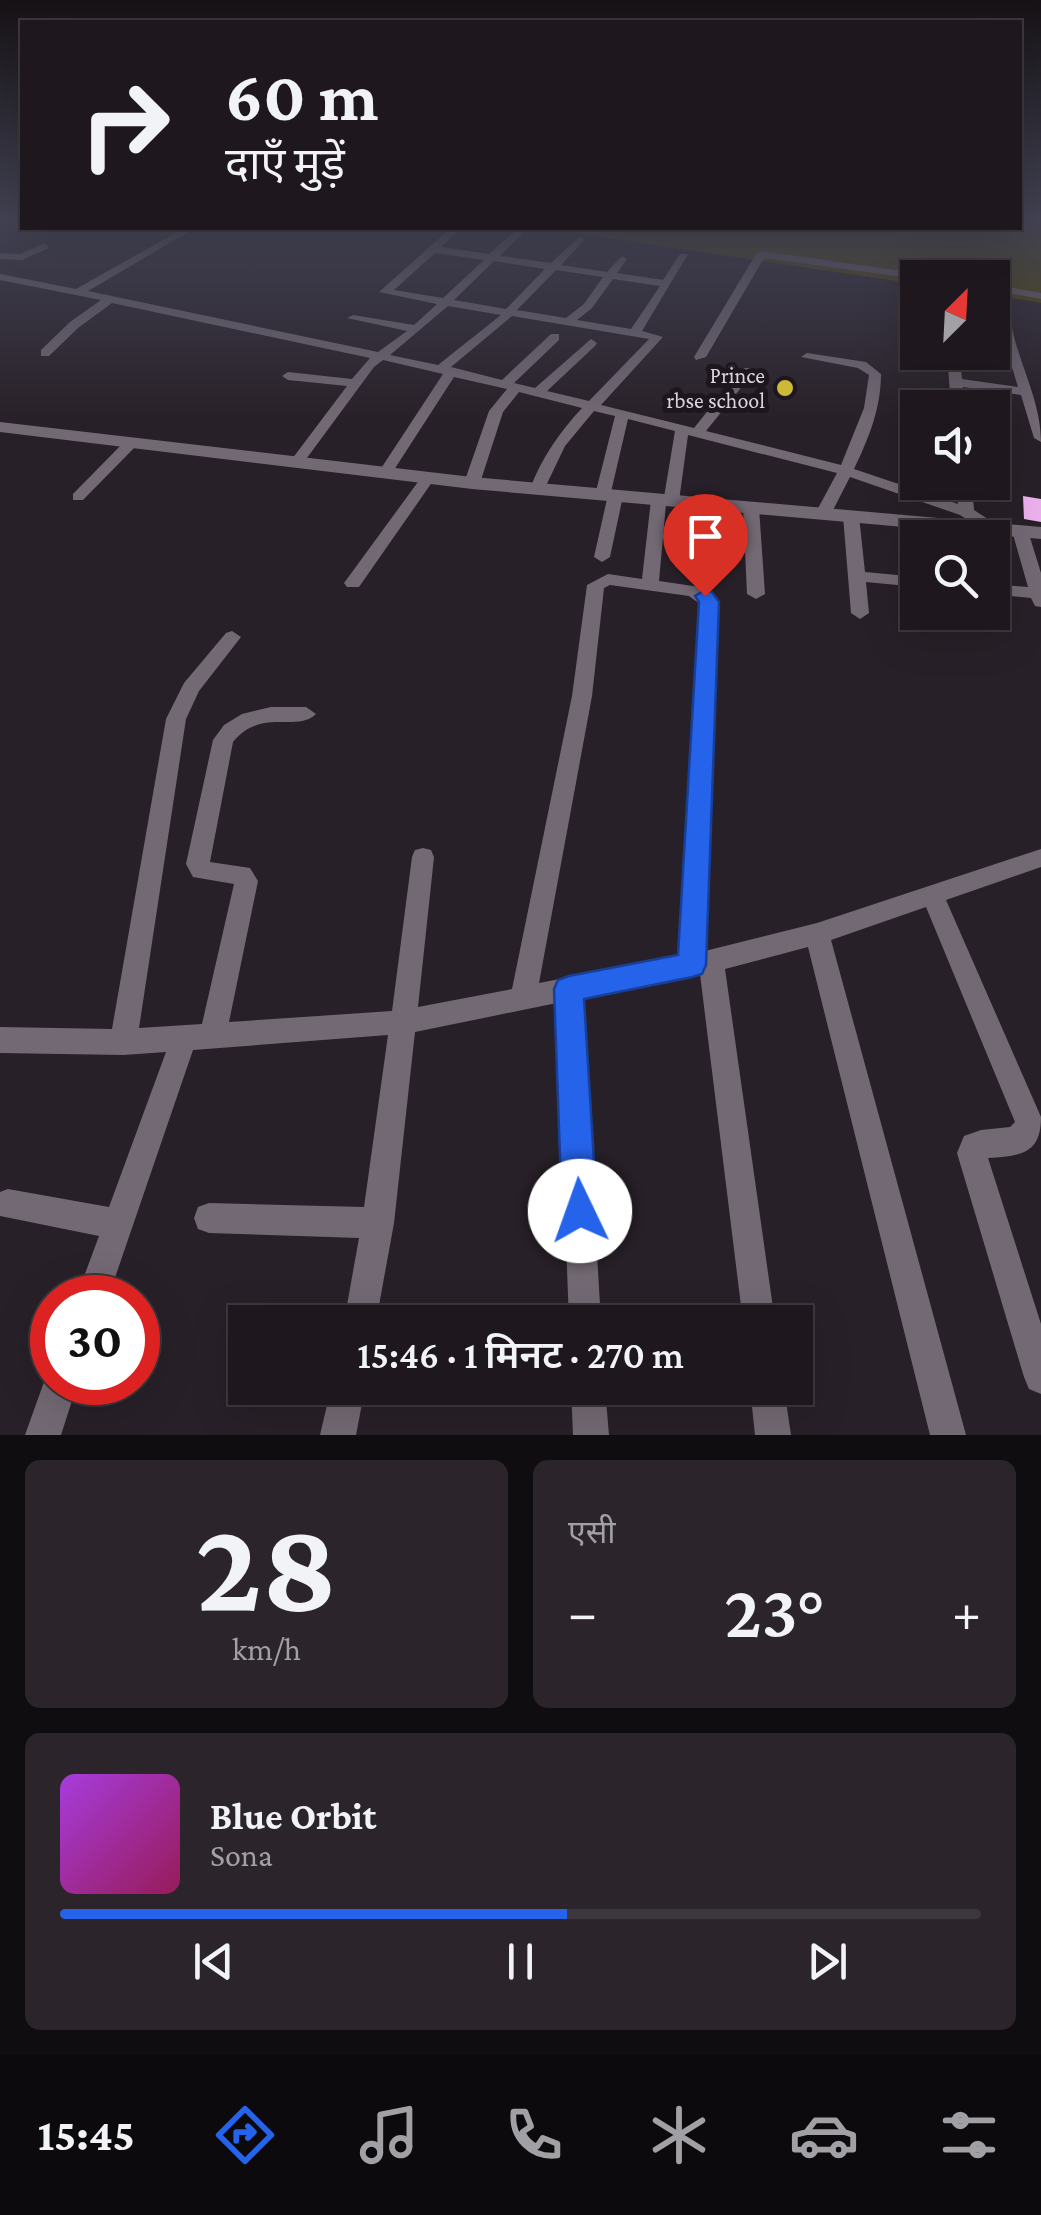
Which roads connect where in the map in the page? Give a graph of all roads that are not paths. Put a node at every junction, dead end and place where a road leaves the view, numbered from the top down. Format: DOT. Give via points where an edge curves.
graph roads {
  1 [pos="56,288"];
  2 [pos="83,288"];
  3 [pos="387,288"];
  4 [pos="460,288"];
  5 [pos="532,288"];
  6 [pos="601,288"];
  7 [pos="661,288"];
  8 [pos="741,288"];
  9 [pos="1010,290"];
  10 [pos="76,292"];
  11 [pos="1041,296"];
  12 [pos="110,298"];
  13 [pos="444,303"];
  14 [pos="508,314"];
  15 [pos="353,318"];
  16 [pos="568,323"];
  17 [pos="416,328"];
  18 [pos="634,334"];
  19 [pos="554,336"];
  20 [pos="1010,338"];
  21 [pos="590,343"];
  22 [pos="45,353"];
  23 [pos="380,356"];
  24 [pos="700,357"];
  25 [pos="807,357"];
  26 [pos="446,370"];
  27 [pos="955,370"];
  28 [pos="747,372"];
  29 [pos="288,376"];
  30 [pos="956,382"];
  31 [pos="356,383"];
  32 [pos="511,385"];
  33 [pos="957,390"];
  34 [pos="538,392"];
  35 [pos="1028,392"];
  36 [pos="592,407"];
  37 [pos="622,414"];
  38 [pos="0,427"];
  39 [pos="689,431"];
  40 [pos="1041,438"];
  41 [pos="132,442"];
  42 [pos="296,463"];
  43 [pos="847,472"];
  44 [pos="385,473"];
  45 [pos="428,478"];
  46 [pos="472,483"];
  47 [pos="538,488"];
  48 [pos="609,495"];
  49 [pos="78,497"];
  50 [pos="665,500"];
  51 [pos="965,500"];
  52 [pos="750,508"];
  53 [pos="966,512"];
  54 [pos="822,514"];
  55 [pos="851,516"];
  56 [pos="900,520"];
  57 [pos="978,520"];
  58 [pos="1031,532"];
  59 [pos="602,557"];
  60 [pos="857,576"];
  61 [pos="900,580"];
  62 [pos="352,583"];
  63 [pos="650,584"];
  64 [pos="1010,592"];
  65 [pos="756,594"];
  66 [pos="1039,598"];
  67 [pos="860,614"];
  68 [pos="232,637"];
  69 [pos="306,714"];
  70 [pos="423,857"];
  71 [pos="1041,858"];
  72 [pos="932,894"];
  73 [pos="817,934"];
  74 [pos="701,963"];
  75 [pos="569,989"];
  76 [pos="523,998"];
  77 [pos="403,1022"];
  78 [pos="199,1037"];
  79 [pos="0,1040"];
  80 [pos="124,1042"];
  81 [pos="1030,1098"];
  82 [pos="8,1204"];
  83 [pos="209,1218"];
  84 [pos="378,1222"];
  85 [pos="118,1224"];
  86 [pos="100,1275"];
  87 [pos="363,1305"];
  88 [pos="584,1305"];
  89 [pos="755,1305"];
  90 [pos="1041,1374"];
  91 [pos="54,1405"];
  92 [pos="344,1405"];
  93 [pos="589,1405"];
  94 [pos="770,1405"];
  95 [pos="43,1435"];
  96 [pos="338,1435"];
  97 [pos="590,1435"];
  98 [pos="774,1435"];
  99 [pos="948,1435"];
  1 -- 10 [label="street"];
  2 -- 10 [label="street"];
  3 -- 13 [label="street"];
  4 -- 13 [label="street"];
  5 -- 14 [label="street"];
  6 -- 16 [label="street"];
  7 -- 18 [label="street"];
  8 -- 24 [label="street"];
  9 -- 11 [label="street"];
  10 -- 12 [label="street"];
  12 -- 22 [label="street"];
  12 -- 23 [label="street"];
  13 -- 14 [label="street"];
  13 -- 17 [label="street"];
  14 -- 16 [label="street"];
  14 -- 26 [label="street"];
  15 -- 17 [label="street"];
  16 -- 18 [label="street"];
  17 -- 23 [label="street"];
  18 -- 36 [label="street" via="657,337"];
  19 -- 32 [label="street"];
  20 -- 35 [label="street"];
  21 -- 34 [label="street"];
  23 -- 26 [label="street"];
  23 -- 31 [label="street"];
  25 -- 43 [label="street" via="874,370 872,400"];
  26 -- 32 [label="street"];
  26 -- 44 [label="street"];
  27 -- 30 [label="street"];
  28 -- 39 [label="street"];
  29 -- 31 [label="street"];
  30 -- 33 [label="street"];
  30 -- 35 [label="street"];
  31 -- 42 [label="street"];
  32 -- 34 [label="street"];
  32 -- 46 [label="street"];
  34 -- 36 [label="street"];
  35 -- 40 [label="street"];
  36 -- 37 [label="street"];
  36 -- 47 [label="street" via="549,454"];
  37 -- 39 [label="street"];
  37 -- 48 [label="street"];
  38 -- 41 [label="street"];
  39 -- 43 [label="street"];
  39 -- 50 [label="street"];
  41 -- 42 [label="street"];
  41 -- 49 [label="street"];
  42 -- 44 [label="street"];
  43 -- 53 [label="street"];
  43 -- 54 [label="street"];
  44 -- 45 [label="street"];
  45 -- 46 [label="street"];
  45 -- 62 [label="street"];
  46 -- 47 [label="street"];
  47 -- 48 [label="street"];
  48 -- 50 [label="street"];
  48 -- 59 [label="street"];
  50 -- 52 [label="street"];
  50 -- 63 [label="street"];
  51 -- 53 [label="street"];
  52 -- 54 [label="street"];
  52 -- 65 [label="street"];
  53 -- 57 [label="street"];
  54 -- 55 [label="street"];
  55 -- 56 [label="street"];
  55 -- 60 [label="street"];
  58 -- 66 [label="street"];
  60 -- 61 [label="street"];
  60 -- 67 [label="street"];
  63 -- 74 [label="street" via="694,591 709,602"];
  63 -- 76 [label="street" via="608,579 596,586 582,696"];
  64 -- 66 [label="street"];
  68 -- 80 [label="street" via="176,719"];
  69 -- 78 [label="street" via="246,718 223,740 198,864 201,870 242,875 246,882"];
  70 -- 77 [label="street"];
  71 -- 72 [label="street"];
  72 -- 73 [label="street"];
  72 -- 81 [label="street"];
  73 -- 74 [label="street"];
  73 -- 99 [label="street"];
  74 -- 75 [label="street"];
  74 -- 89 [label="street"];
  75 -- 76 [label="street"];
  75 -- 88 [label="street"];
  76 -- 77 [label="street"];
  77 -- 78 [label="street"];
  77 -- 84 [label="street"];
  78 -- 80 [label="street"];
  78 -- 85 [label="street"];
  79 -- 80 [label="street"];
  81 -- 90 [label="street" via="1025,1137 974,1146 973,1160"];
  82 -- 85 [label="street"];
  83 -- 84 [label="street"];
  84 -- 87 [label="street"];
  85 -- 86 [label="street"];
  91 -- 95 [label="street"];
  92 -- 96 [label="street"];
  93 -- 97 [label="street"];
  94 -- 98 [label="street"];
}
